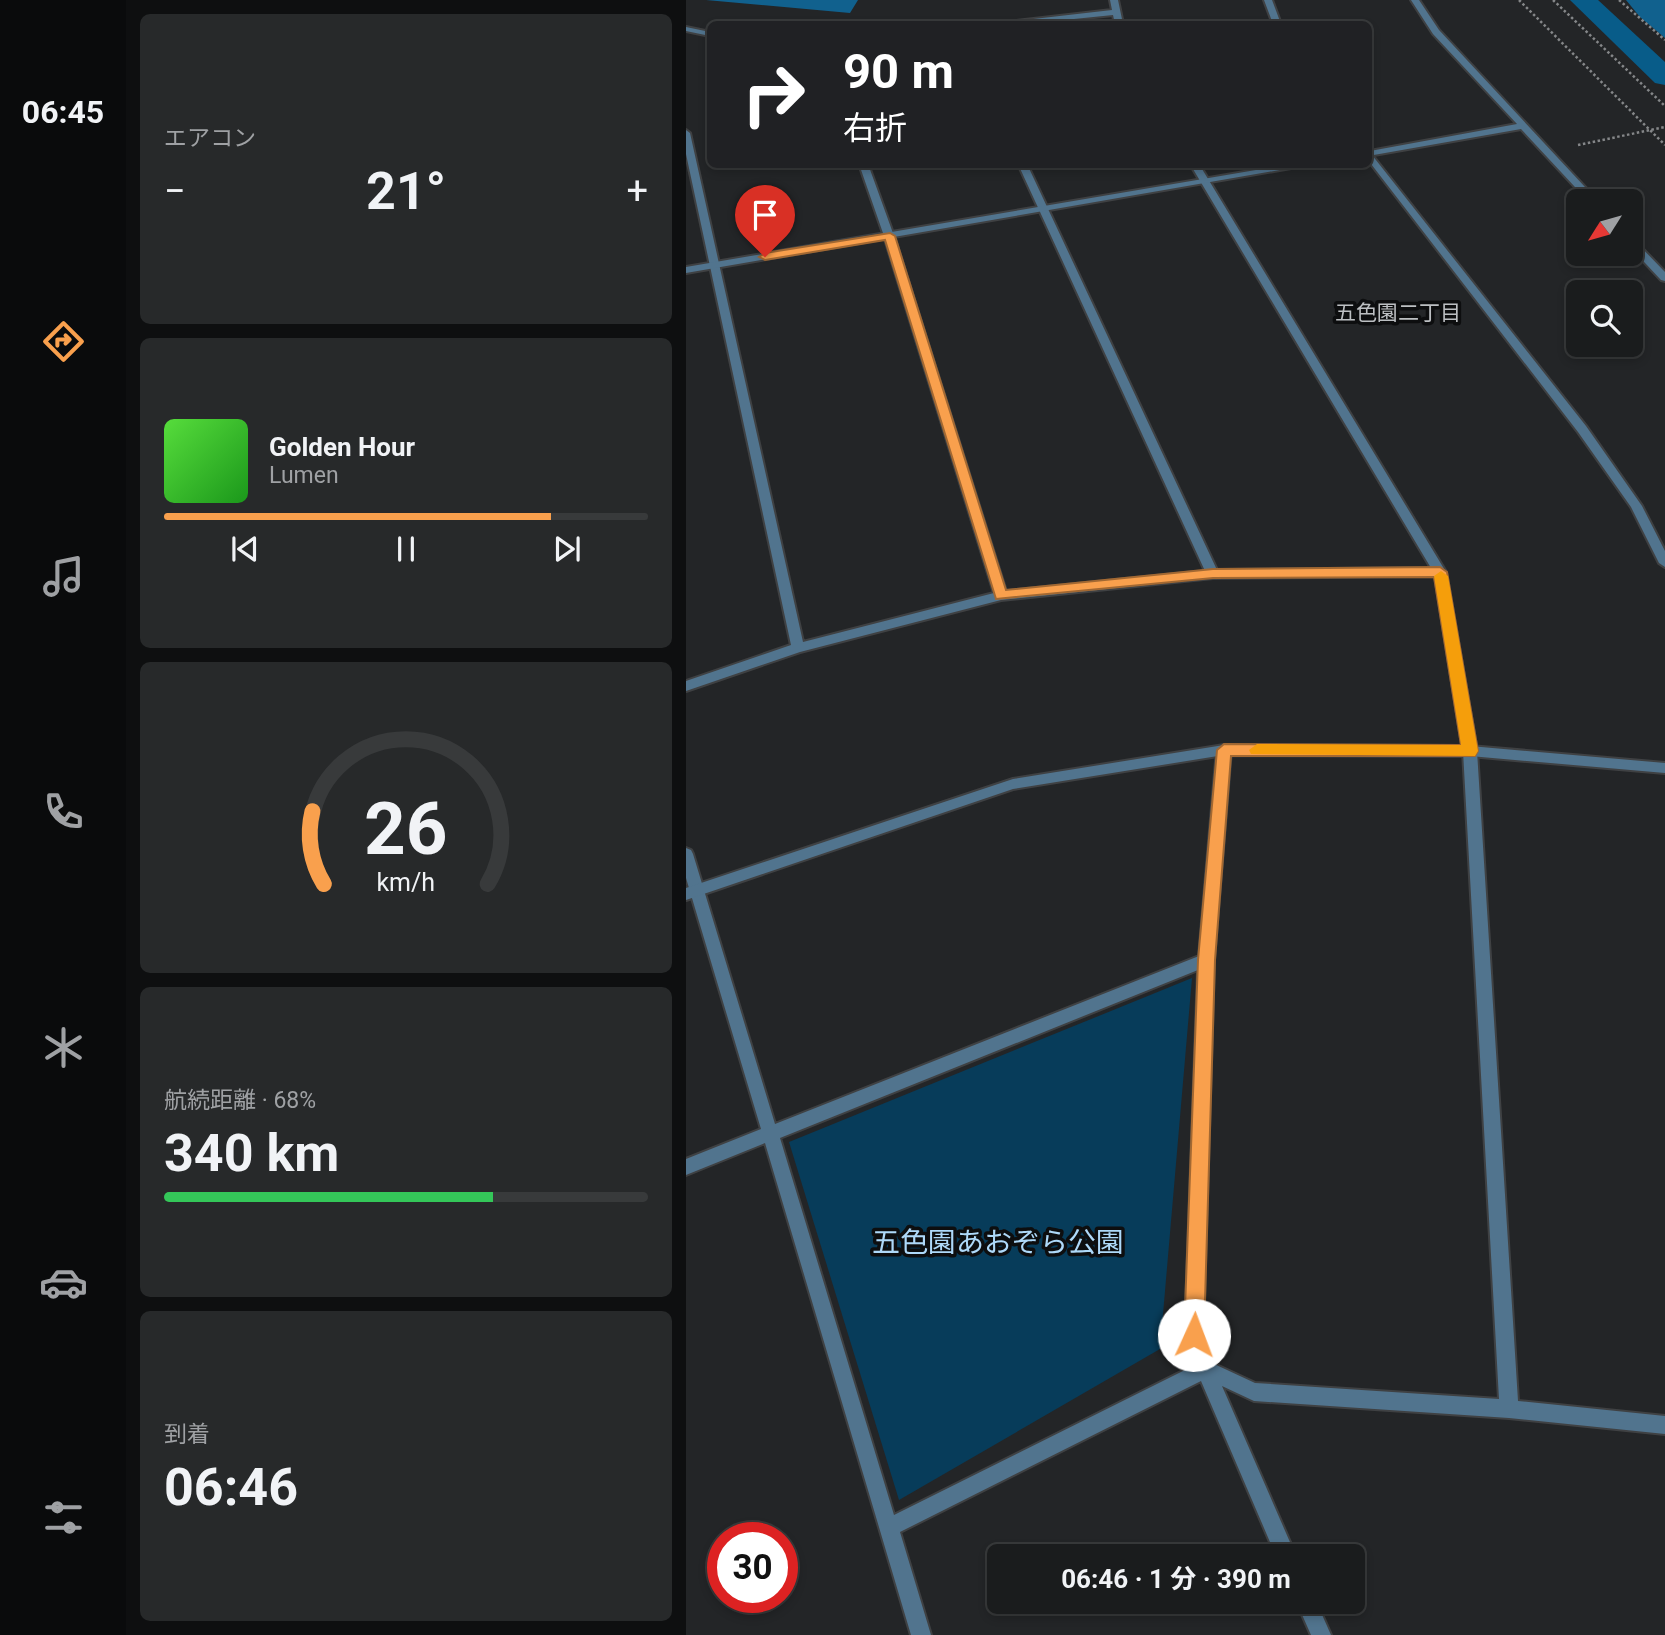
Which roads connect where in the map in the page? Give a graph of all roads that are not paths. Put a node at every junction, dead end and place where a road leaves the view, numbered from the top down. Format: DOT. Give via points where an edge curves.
graph roads {
  1 [pos="1114,0"];
  2 [pos="1268,0"];
  3 [pos="1415,0"];
  4 [pos="1115,12"];
  5 [pos="1036,21"];
  6 [pos="1118,21"];
  7 [pos="1277,21"];
  8 [pos="686,29"];
  9 [pos="707,33"];
  10 [pos="1522,127"];
  11 [pos="686,133"];
  12 [pos="1372,153"];
  13 [pos="1372,158"];
  14 [pos="864,168"];
  15 [pos="1024,168"];
  16 [pos="1196,168"];
  17 [pos="1286,168"];
  18 [pos="1204,182"];
  19 [pos="1582,189"];
  20 [pos="1044,210"];
  21 [pos="890,236"];
  22 [pos="1643,255"];
  23 [pos="715,265"];
  24 [pos="686,270"];
  25 [pos="1665,278"];
  26 [pos="1665,563"];
  27 [pos="1440,572"];
  28 [pos="1213,573"];
  29 [pos="1001,596"];
  30 [pos="798,648"];
  31 [pos="686,686"];
  32 [pos="1224,750"];
  33 [pos="1470,751"];
  34 [pos="1665,768"];
  35 [pos="686,854"];
  36 [pos="692,892"];
  37 [pos="1206,960"];
  38 [pos="770,1135"];
  39 [pos="686,1167"];
  40 [pos="1205,1369"];
  41 [pos="1508,1409"];
  42 [pos="1665,1425"];
  43 [pos="888,1528"];
  44 [pos="1281,1544"];
  45 [pos="1312,1614"];
  46 [pos="921,1635"];
  47 [pos="1321,1635"];
  1 -- 4 [label="street"];
  2 -- 7 [label="street"];
  3 -- 10 [label="street" via="1436,32"];
  4 -- 5 [label="street"];
  4 -- 6 [label="street"];
  8 -- 9 [label="street"];
  10 -- 12 [label="street"];
  10 -- 19 [label="street"];
  11 -- 23 [label="street"];
  13 -- 26 [label="street" via="1582,429 1636,506"];
  14 -- 21 [label="street"];
  15 -- 20 [label="street"];
  16 -- 18 [label="street"];
  17 -- 18 [label="street"];
  18 -- 20 [label="street"];
  18 -- 27 [label="street"];
  20 -- 21 [label="street"];
  20 -- 28 [label="street"];
  21 -- 23 [label="street"];
  21 -- 29 [label="street"];
  22 -- 25 [label="street"];
  23 -- 24 [label="street"];
  23 -- 30 [label="street"];
  27 -- 28 [label="street"];
  27 -- 33 [label="street"];
  28 -- 29 [label="street"];
  29 -- 30 [label="street"];
  30 -- 31 [label="street"];
  32 -- 33 [label="street"];
  32 -- 36 [label="street" via="1013,784"];
  32 -- 37 [label="street"];
  33 -- 34 [label="street"];
  33 -- 41 [label="street"];
  35 -- 36 [label="street"];
  36 -- 38 [label="street"];
  37 -- 38 [label="street"];
  37 -- 40 [label="street" via="1194,1335"];
  38 -- 39 [label="street"];
  38 -- 43 [label="street"];
  40 -- 41 [label="street" via="1254,1392"];
  40 -- 43 [label="street"];
  40 -- 44 [label="street"];
  41 -- 42 [label="street"];
  43 -- 46 [label="street"];
  45 -- 47 [label="street"];
}
